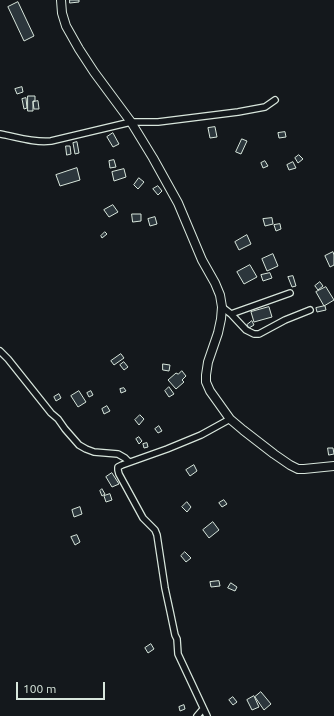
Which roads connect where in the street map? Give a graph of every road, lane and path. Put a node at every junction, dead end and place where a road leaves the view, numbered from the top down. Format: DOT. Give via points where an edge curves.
graph roads {
  1 [pos="61,0"];
  2 [pos="275,100"];
  3 [pos="131,122"];
  4 [pos="0,134"];
  5 [pos="290,293"];
  6 [pos="222,307"];
  7 [pos="310,310"];
  8 [pos="231,314"];
  9 [pos="0,351"];
  10 [pos="230,419"];
  11 [pos="129,462"];
  12 [pos="334,466"];
  13 [pos="203,710"];
  14 [pos="197,716"];
  15 [pos="207,716"];
  1 -- 3 [label="street" via="66,26 79,49"];
  2 -- 3 [label="street" via="265,106 238,112 158,122"];
  3 -- 4 [label="street" via="42,142"];
  3 -- 6 [label="street" via="178,203 202,260 215,282"];
  5 -- 8 [label="street"];
  6 -- 8 [label="street"];
  6 -- 10 [label="street" via="218,332 208,362 206,382"];
  7 -- 8 [label="street" via="259,334 250,332"];
  9 -- 11 [label="street" via="79,444 94,452 118,454"];
  10 -- 11 [label="street" via="194,438"];
  10 -- 12 [label="street" via="274,454 298,469"];
  11 -- 13 [label="street" via="118,467 119,474 143,518 157,534 178,654"];
  13 -- 14 [label="street"];
  13 -- 15 [label="street"];
}
